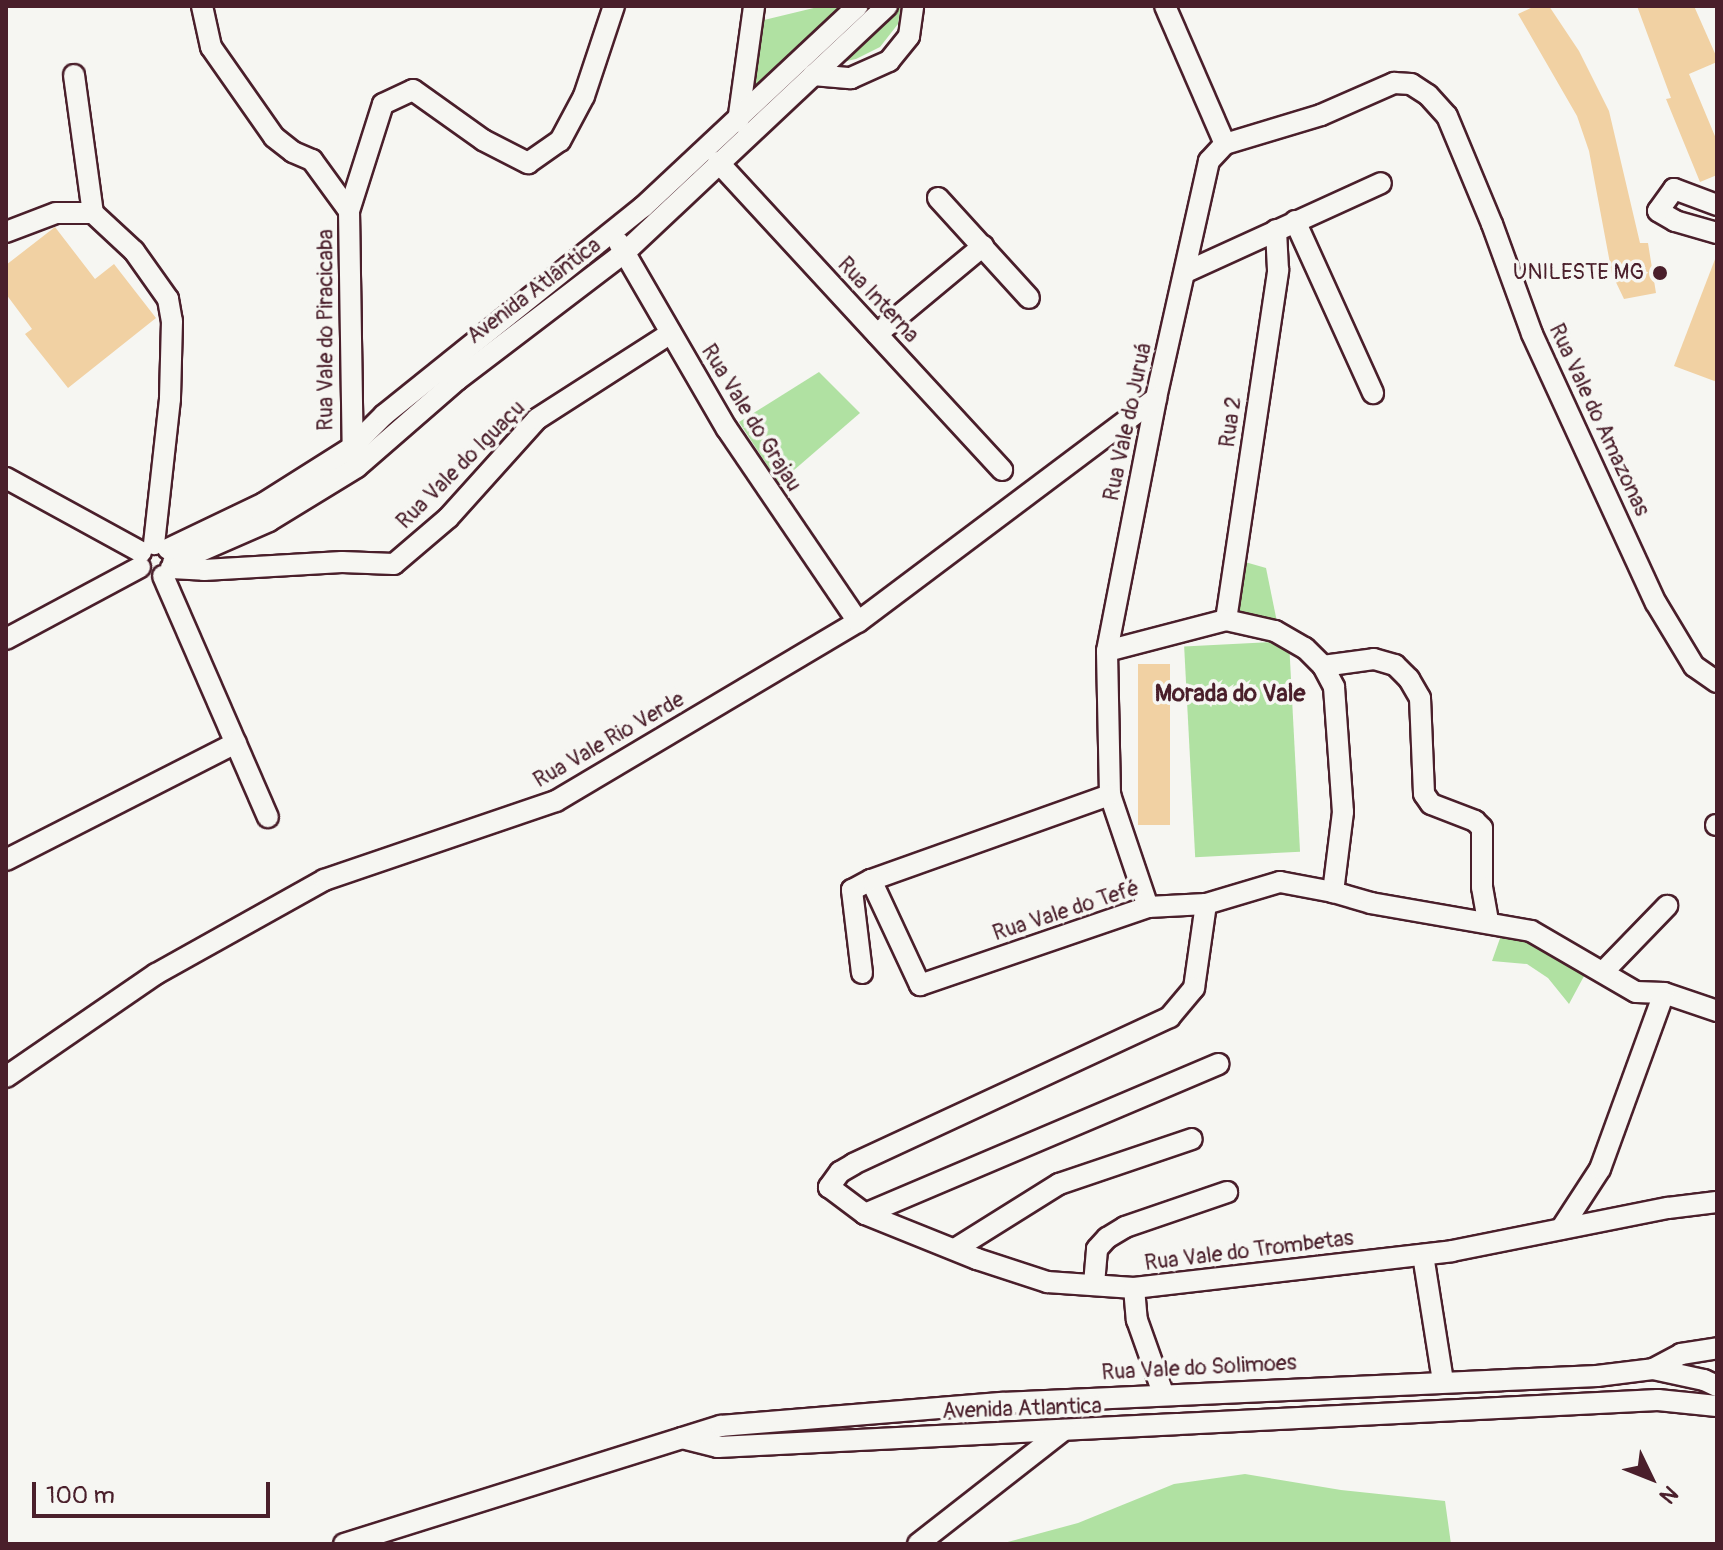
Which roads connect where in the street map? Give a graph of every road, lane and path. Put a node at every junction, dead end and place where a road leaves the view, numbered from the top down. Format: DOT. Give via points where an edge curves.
graph roads {
  1 [pos="202,6"];
  2 [pos="614,6"];
  3 [pos="858,6"];
  4 [pos="887,6"];
  5 [pos="913,6"];
  6 [pos="1165,6"];
  7 [pos="755,7"];
  8 [pos="74,75"];
  9 [pos="813,75"];
  10 [pos="736,117"];
  11 [pos="743,138"];
  12 [pos="1225,144"];
  13 [pos="718,162"];
  14 [pos="1381,183"];
  15 [pos="938,198"];
  16 [pos="1717,205"];
  17 [pos="349,211"];
  18 [pos="93,213"];
  19 [pos="1295,221"];
  20 [pos="1276,230"];
  21 [pos="6,232"];
  22 [pos="613,233"];
  23 [pos="1717,233"];
  24 [pos="983,246"];
  25 [pos="624,253"];
  26 [pos="1186,272"];
  27 [pos="1029,298"];
  28 [pos="671,333"];
  29 [pos="877,334"];
  30 [pos="1373,393"];
  31 [pos="1156,398"];
  32 [pos="354,458"];
  33 [pos="1002,470"];
  34 [pos="6,478"];
  35 [pos="158,560"];
  36 [pos="1226,620"];
  37 [pos="858,622"];
  38 [pos="6,639"];
  39 [pos="1107,651"];
  40 [pos="1323,666"];
  41 [pos="1717,682"];
  42 [pos="236,743"];
  43 [pos="1110,795"];
  44 [pos="268,817"];
  45 [pos="6,860"];
  46 [pos="871,880"];
  47 [pos="1333,892"];
  48 [pos="1206,904"];
  49 [pos="1667,906"];
  50 [pos="1148,907"];
  51 [pos="1488,922"];
  52 [pos="1604,971"];
  53 [pos="862,973"];
  54 [pos="1664,993"];
  55 [pos="1717,1011"];
  56 [pos="1218,1064"];
  57 [pos="6,1077"];
  58 [pos="1192,1139"];
  59 [pos="1227,1192"];
  60 [pos="1717,1202"];
  61 [pos="865,1214"];
  62 [pos="1561,1229"];
  63 [pos="955,1249"];
  64 [pos="1423,1255"];
  65 [pos="1094,1284"];
  66 [pos="1134,1288"];
  67 [pos="1717,1348"];
  68 [pos="1653,1369"];
  69 [pos="1443,1381"];
  70 [pos="1717,1386"];
  71 [pos="1163,1393"];
  72 [pos="1717,1406"];
  73 [pos="1064,1430"];
  74 [pos="682,1438"];
  75 [pos="344,1544"];
  76 [pos="918,1544"];
  1 -- 17 [label="street, Rua Vale do Piracicaba" via="211,47 274,137 312,160"];
  2 -- 17 [label="street" via="584,96 560,141 528,163 483,140 413,90 383,104"];
  3 -- 10 [label="street, Avenida Atlântica"];
  4 -- 9 [label="street, Avenida Atlântica"];
  5 -- 9 [label="street" via="909,36 889,61 851,78"];
  6 -- 12 [label="street"];
  7 -- 10 [label="street"];
  8 -- 18 [label="street"];
  9 -- 11 [label="street, Avenida Atlântica"];
  10 -- 11 [label="street"];
  10 -- 22 [label="street, Avenida Atlântica"];
  11 -- 13 [label="street, Avenida Atlântica"];
  12 -- 26 [label="street, Rua Vale do Juruá" via="1209,161"];
  12 -- 41 [label="street, Rua Vale do Amazonas" via="1321,115 1394,83 1411,84 1428,95 1447,116 1532,334 1656,603 1694,666"];
  13 -- 25 [label="street, Avenida Atlântica"];
  13 -- 29 [label="street, Rua Interna"];
  14 -- 19 [label="street"];
  15 -- 24 [label="street"];
  16 -- 23 [label="street" via="1674,189 1658,211"];
  17 -- 32 [label="street, Rua Vale do Piracicaba"];
  18 -- 21 [label="street" via="56,213"];
  18 -- 35 [label="street" via="134,251 168,299 170,399"];
  19 -- 20 [label="street"];
  19 -- 30 [label="street"];
  20 -- 26 [label="street"];
  20 -- 36 [label="street, Rua 2" via="1278,270"];
  22 -- 25 [label="street, Rua Vale do Grajau"];
  22 -- 32 [label="street, Avenida Atlântica" via="384,415"];
  24 -- 27 [label="street"];
  24 -- 29 [label="street"];
  25 -- 28 [label="street, Rua Vale do Grajau"];
  25 -- 32 [label="street, Avenida Atlântica"];
  26 -- 31 [label="street, Rua Vale do Juruá"];
  28 -- 35 [label="street, Rua Vale do Iguaçu" via="537,419 448,518 394,564 204,570"];
  28 -- 37 [label="street, Rua Vale do Grajau" via="727,429"];
  29 -- 33 [label="street, Rua Interna"];
  31 -- 37 [label="street, Rua Vale Rio Verde"];
  31 -- 39 [label="street, Rua Vale do Juruá"];
  32 -- 35 [label="street, Avenida Atlântica"];
  34 -- 35 [label="street"];
  35 -- 38 [label="street, Avenida Atlântica"];
  35 -- 42 [label="street"];
  36 -- 39 [label="street"];
  36 -- 40 [label="street" via="1275,631"];
  37 -- 57 [label="street, Rua Vale Rio Verde" via="556,801 324,880 156,974"];
  39 -- 43 [label="street, Rua Vale do Juruá"];
  40 -- 47 [label="street" via="1334,687 1342,798"];
  40 -- 51 [label="street" via="1374,659 1395,665 1409,679 1420,698 1424,794 1431,804 1482,828"];
  42 -- 44 [label="street"];
  42 -- 45 [label="street"];
  43 -- 46 [label="street"];
  43 -- 50 [label="street, Rua Vale do Juruá"];
  46 -- 50 [label="street, Rua Vale do Tefé" via="920,985"];
  46 -- 53 [label="street" via="852,890"];
  47 -- 48 [label="street, Rua Vale do Tefé" via="1280,882"];
  47 -- 51 [label="street, Rua Vale do Tefé"];
  48 -- 50 [label="street, Rua Vale do Tefé"];
  48 -- 61 [label="street, Rua Vale do Trombetas" via="1194,988 1170,1017 840,1172 829,1187"];
  49 -- 52 [label="street"];
  51 -- 52 [label="street, Rua Vale do Tefé" via="1531,931"];
  52 -- 54 [label="street, Rua Vale do Tefé" via="1636,992"];
  54 -- 55 [label="street, Rua Vale do Tefé"];
  54 -- 62 [label="street" via="1600,1169"];
  56 -- 61 [label="street"];
  58 -- 63 [label="street" via="1059,1184"];
  59 -- 65 [label="street" via="1107,1238 1097,1249"];
  60 -- 62 [label="street, Rua Vale do Trombetas"];
  61 -- 63 [label="street, Rua Vale do Trombetas"];
  62 -- 64 [label="street, Rua Vale do Trombetas"];
  63 -- 65 [label="street, Rua Vale do Trombetas" via="1047,1282"];
  64 -- 66 [label="street, Rua Vale do Trombetas"];
  64 -- 69 [label="street"];
  65 -- 66 [label="street, Rua Vale do Trombetas"];
  66 -- 71 [label="street" via="1137,1320"];
  67 -- 68 [label="street" via="1681,1354"];
  68 -- 69 [label="street, Rua Vale do Solimoes"];
  68 -- 70 [label="street, Rua Vale do Solimoes"];
  69 -- 71 [label="street, Rua Vale do Solimoes"];
  71 -- 74 [label="street, Rua Vale do Solimoes" via="721,1426"];
  72 -- 73 [label="street, Avenida Atlantica" via="1658,1400"];
  73 -- 74 [label="street, Avenida Atlantica" via="718,1447"];
  73 -- 76 [label="street"];
  74 -- 75 [label="street"];
}
